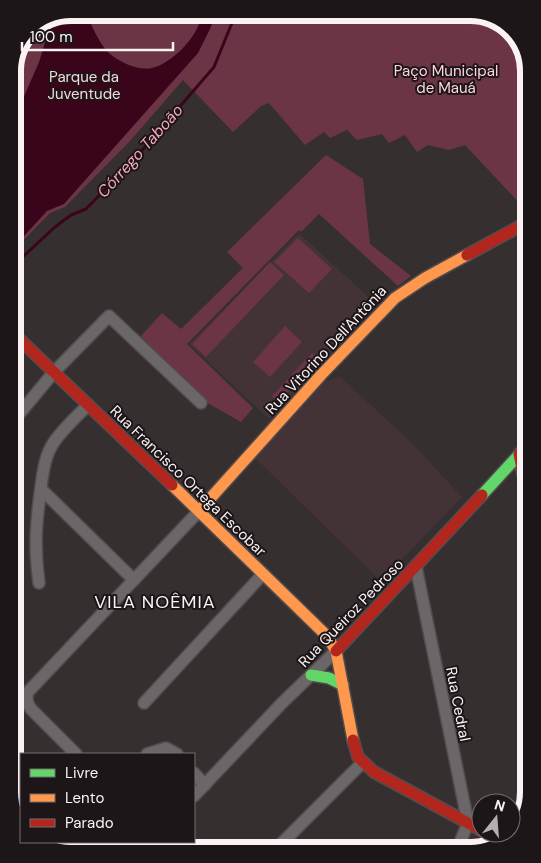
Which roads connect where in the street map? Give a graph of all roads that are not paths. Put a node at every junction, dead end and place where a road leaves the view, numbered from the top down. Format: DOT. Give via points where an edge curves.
graph roads {
  1 [pos="520,226"];
  2 [pos="21,341"];
  3 [pos="54,372"];
  4 [pos="201,403"];
  5 [pos="88,405"];
  6 [pos="21,413"];
  7 [pos="520,452"];
  8 [pos="41,489"];
  9 [pos="199,511"];
  10 [pos="416,567"];
  11 [pos="263,574"];
  12 [pos="134,580"];
  13 [pos="39,583"];
  14 [pos="336,651"];
  15 [pos="311,675"];
  16 [pos="343,686"];
  17 [pos="144,703"];
  18 [pos="75,753"];
  19 [pos="150,753"];
  20 [pos="175,753"];
  21 [pos="362,764"];
  22 [pos="195,774"];
  23 [pos="204,785"];
  24 [pos="195,795"];
  25 [pos="468,823"];
  26 [pos="471,825"];
  27 [pos="283,842"];
  28 [pos="460,842"];
  1 -- 9 [label="main road, Rua Vitorino Dell'Antônia" via="395,298"];
  2 -- 3 [label="main road, Rua Francisco Ortega Escobar"];
  3 -- 4 [label="street" via="108,316"];
  3 -- 5 [label="main road, Rua Francisco Ortega Escobar"];
  3 -- 6 [label="street"];
  5 -- 8 [label="street" via="53,443 43,470"];
  5 -- 9 [label="main road, Rua Francisco Ortega Escobar"];
  7 -- 10 [label="main road, Rua Queiroz Pedroso"];
  8 -- 12 [label="street"];
  8 -- 13 [label="street" via="35,527"];
  9 -- 11 [label="main road, Rua Francisco Ortega Escobar"];
  9 -- 12 [label="street"];
  10 -- 14 [label="main road, Rua Queiroz Pedroso"];
  10 -- 25 [label="street, Rua Cedral"];
  11 -- 14 [label="main road, Rua Francisco Ortega Escobar" via="327,636"];
  11 -- 17 [label="street"];
  12 -- 18 [label="street" via="28,692 28,704"];
  14 -- 15 [label="street, Rua Queiroz Pedroso"];
  14 -- 16 [label="main road"];
  15 -- 16 [label="main road" via="329,678"];
  15 -- 23 [label="street, Rua Queiroz Pedroso"];
  16 -- 21 [label="main road" via="355,749"];
  19 -- 20 [label="street" via="166,748"];
  21 -- 25 [label="main road"];
  21 -- 27 [label="street"];
  22 -- 23 [label="street"];
  23 -- 24 [label="street, Rua Queiroz Pedroso"];
  25 -- 26 [label="main road"];
  25 -- 28 [label="street"];
}
